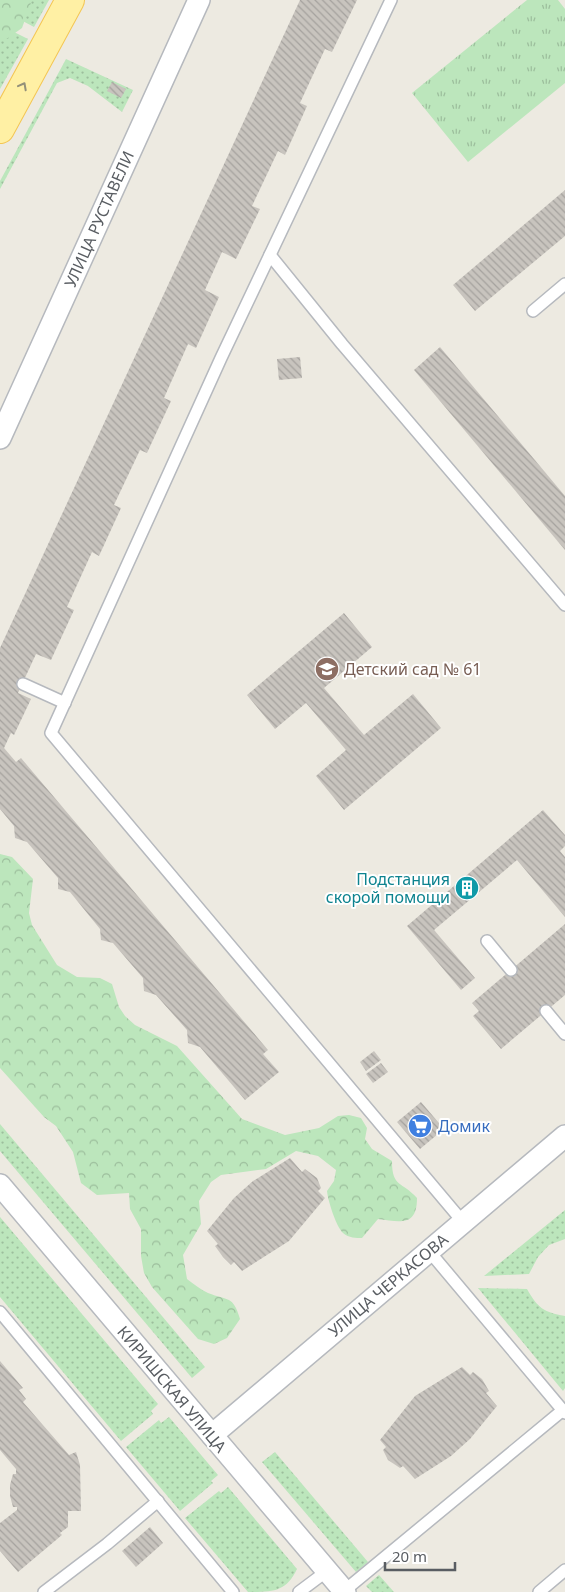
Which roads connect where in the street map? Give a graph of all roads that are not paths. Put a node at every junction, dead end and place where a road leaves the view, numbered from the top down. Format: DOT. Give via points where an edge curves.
graph roads {
  1 [pos="70,0"];
  2 [pos="199,0"];
  3 [pos="391,0"];
  4 [pos="0,129"];
  5 [pos="270,255"];
  6 [pos="565,284"];
  7 [pos="533,311"];
  8 [pos="0,438"];
  9 [pos="565,605"];
  10 [pos="23,684"];
  11 [pos="65,703"];
  12 [pos="487,941"];
  13 [pos="511,970"];
  14 [pos="546,1012"];
  15 [pos="565,1034"];
  16 [pos="565,1136"];
  17 [pos="0,1185"];
  18 [pos="463,1222"];
  19 [pos="429,1251"];
  20 [pos="0,1312"];
  21 [pos="564,1411"];
  22 [pos="212,1435"];
  23 [pos="158,1501"];
  24 [pos="565,1570"];
  25 [pos="327,1571"];
  26 [pos="344,1591"];
  27 [pos="44,1592"];
  28 [pos="233,1592"];
  29 [pos="300,1592"];
  30 [pos="539,1592"];
  4 -- 1 [label="main road, one-way"];
  2 -- 8 [label="street, УЛИЦА РУСТАВЕЛИ"];
  3 -- 5 [label="lane"];
  5 -- 9 [label="lane"];
  5 -- 11 [label="lane"];
  6 -- 7 [label="lane"];
  10 -- 11 [label="lane"];
  11 -- 18 [label="lane" via="51,733"];
  12 -- 13 [label="lane"];
  14 -- 15 [label="lane"];
  16 -- 18 [label="street, УЛИЦА ЧЕРКАСОВА"];
  17 -- 22 [label="street, КИРИШСКАЯ УЛИЦА"];
  18 -- 19 [label="street, УЛИЦА ЧЕРКАСОВА"];
  19 -- 21 [label="lane"];
  19 -- 22 [label="street, УЛИЦА ЧЕРКАСОВА"];
  20 -- 23 [label="lane"];
  21 -- 26 [label="lane"];
  22 -- 25 [label="street, КИРИШСКАЯ УЛИЦА"];
  23 -- 27 [label="lane"];
  23 -- 28 [label="lane"];
  24 -- 30 [label="lane"];
  25 -- 26 [label="street, КИРИШСКАЯ УЛИЦА"];
  25 -- 29 [label="lane"];
}
